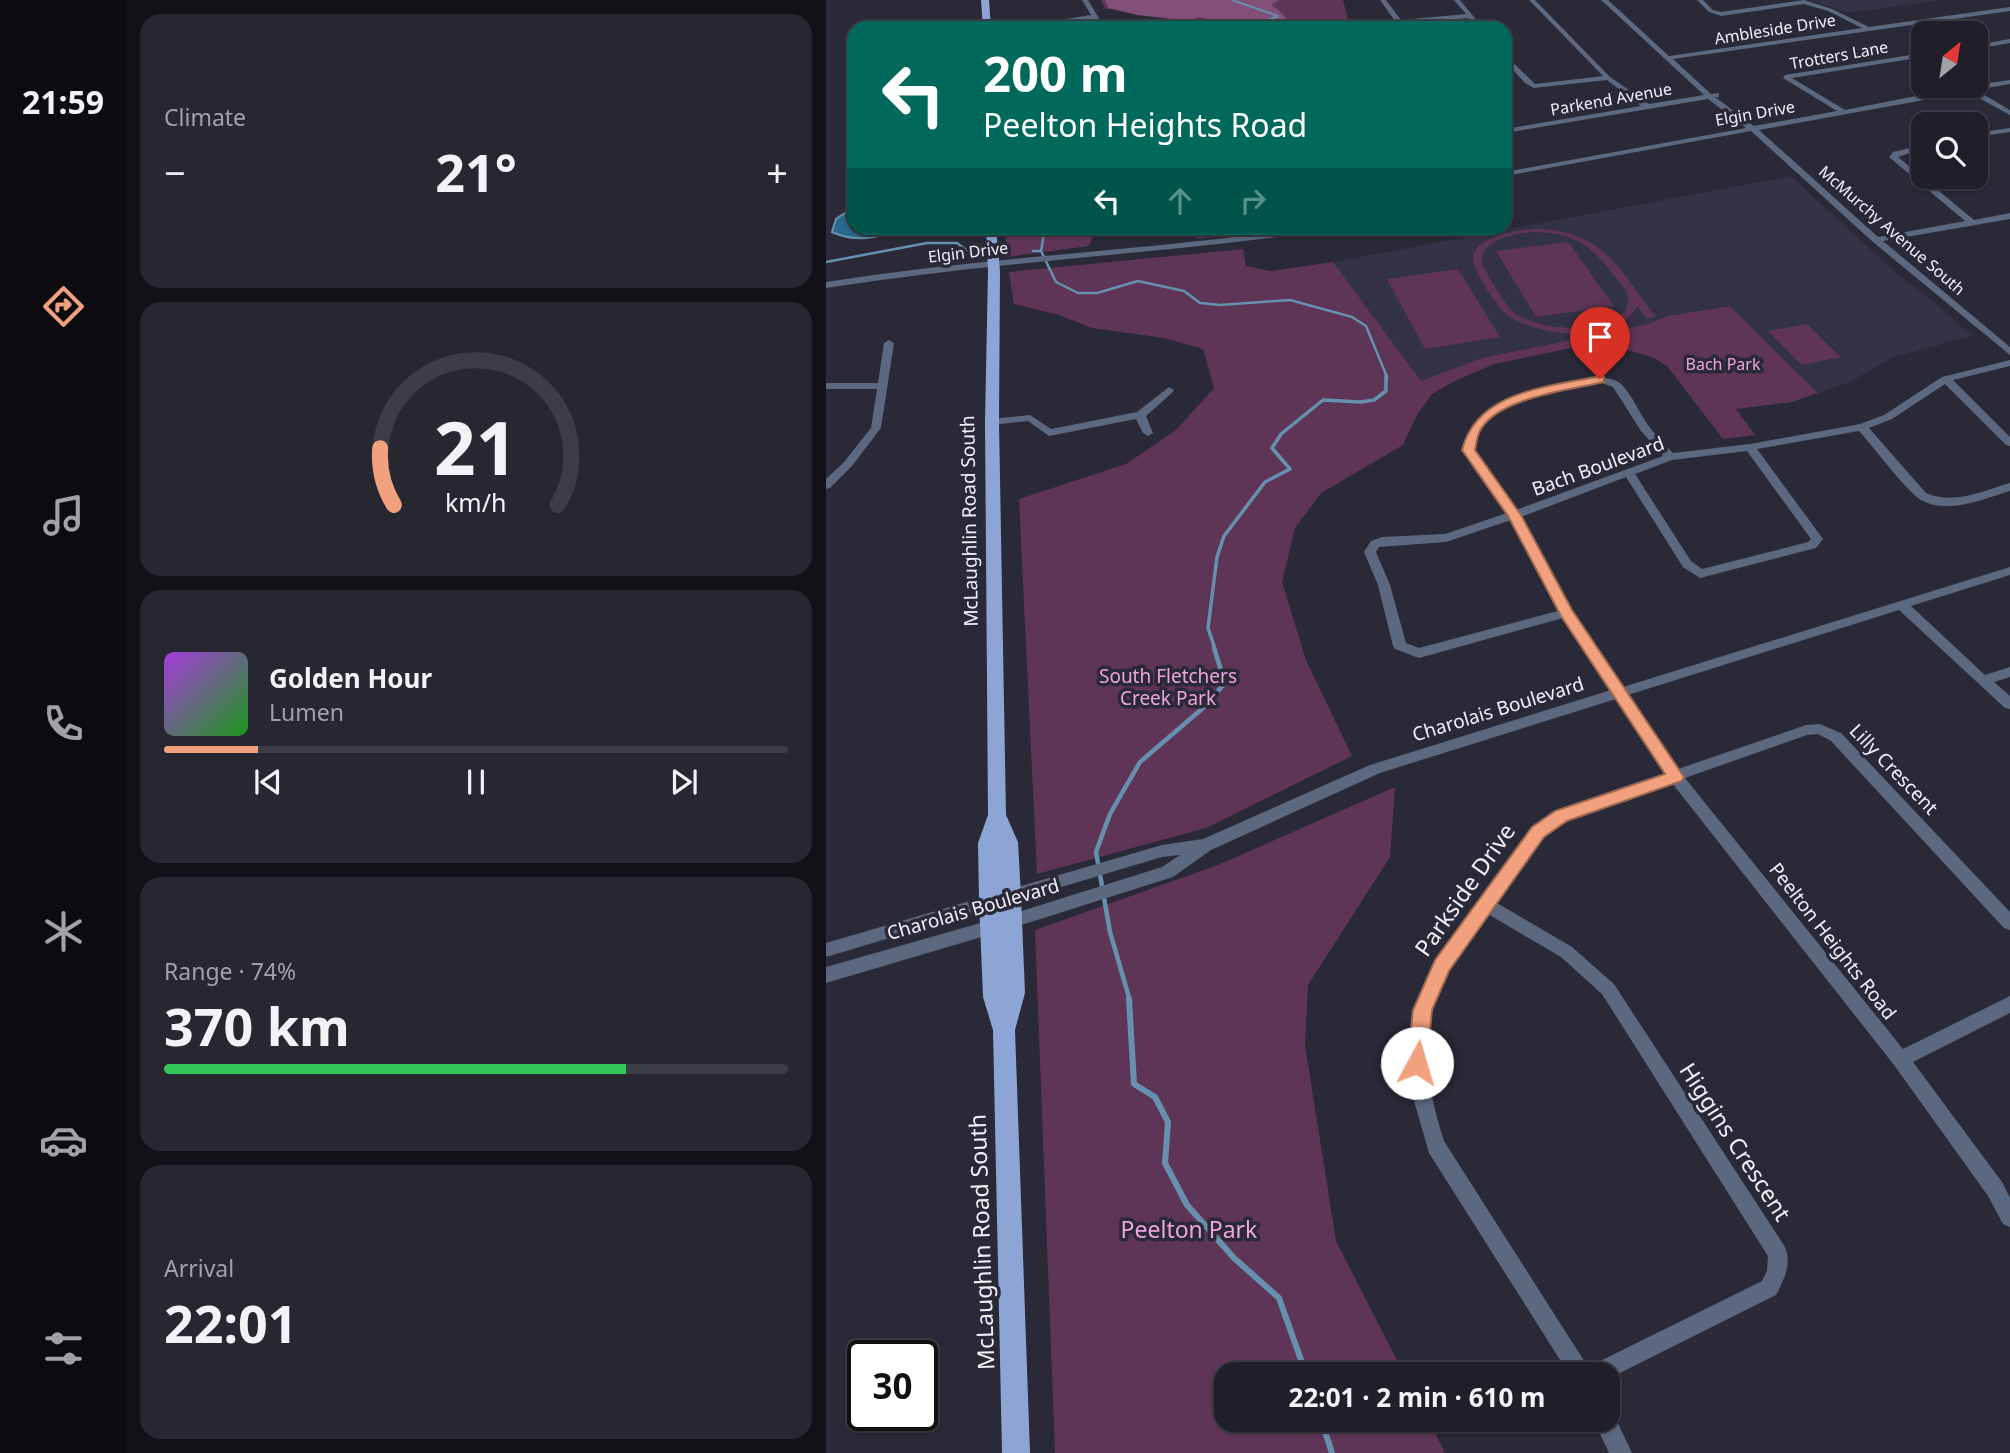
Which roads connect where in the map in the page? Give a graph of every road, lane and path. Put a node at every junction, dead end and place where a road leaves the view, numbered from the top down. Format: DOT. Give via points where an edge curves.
graph roads {
  1 [pos="985,0"];
  2 [pos="1085,0"];
  3 [pos="1383,0"];
  4 [pos="1457,0"];
  5 [pos="1532,0"];
  6 [pos="1604,0"];
  7 [pos="1616,0"];
  8 [pos="1700,0"];
  9 [pos="1801,1"];
  10 [pos="2010,9"];
  11 [pos="1999,11"];
  12 [pos="1470,16"];
  13 [pos="1095,17"];
  14 [pos="2010,17"];
  15 [pos="986,21"];
  16 [pos="1066,21"];
  17 [pos="1101,21"];
  18 [pos="1398,21"];
  19 [pos="1432,21"];
  20 [pos="1474,21"];
  21 [pos="1866,29"];
  22 [pos="2010,41"];
  23 [pos="1988,45"];
  24 [pos="1680,57"];
  25 [pos="1911,57"];
  26 [pos="1668,58"];
  27 [pos="1512,65"];
  28 [pos="1608,78"];
  29 [pos="1703,78"];
  30 [pos="2010,82"];
  31 [pos="1988,85"];
  32 [pos="1712,86"];
  33 [pos="1721,94"];
  34 [pos="1710,96"];
  35 [pos="1918,98"];
  36 [pos="1984,98"];
  37 [pos="1648,107"];
  38 [pos="1845,113"];
  39 [pos="2010,113"];
  40 [pos="1512,130"];
  41 [pos="1754,130"];
  42 [pos="2010,130"];
  43 [pos="1988,133"];
  44 [pos="1911,150"];
  45 [pos="1911,171"];
  46 [pos="1512,173"];
  47 [pos="1932,189"];
  48 [pos="2010,216"];
  49 [pos="1972,223"];
  50 [pos="992,235"];
  51 [pos="1274,235"];
  52 [pos="1876,240"];
  53 [pos="994,264"];
  54 [pos="826,285"];
  55 [pos="889,343"];
  56 [pos="2010,352"];
  57 [pos="2010,362"];
  58 [pos="1946,379"];
  59 [pos="826,386"];
  60 [pos="880,386"];
  61 [pos="1169,390"];
  62 [pos="1140,415"];
  63 [pos="992,422"];
  64 [pos="1862,427"];
  65 [pos="1148,433"];
  66 [pos="2010,443"];
  67 [pos="1749,447"];
  68 [pos="1670,457"];
  69 [pos="1629,474"];
  70 [pos="828,482"];
  71 [pos="2010,487"];
  72 [pos="1514,515"];
  73 [pos="2010,570"];
  74 [pos="1902,605"];
  75 [pos="1566,613"];
  76 [pos="2010,672"];
  77 [pos="1983,681"];
  78 [pos="1619,694"];
  79 [pos="2010,704"];
  80 [pos="1676,777"];
  81 [pos="997,815"];
  82 [pos="1206,845"];
  83 [pos="1012,896"];
  84 [pos="989,901"];
  85 [pos="1486,905"];
  86 [pos="1012,921"];
  87 [pos="2010,923"];
  88 [pos="991,927"];
  89 [pos="826,950"];
  90 [pos="826,975"];
  91 [pos="2010,1004"];
  92 [pos="1004,1030"];
  93 [pos="1900,1059"];
  94 [pos="2010,1217"];
  95 [pos="1573,1362"];
  96 [pos="1619,1362"];
  97 [pos="1611,1432"];
  98 [pos="1016,1453"];
  99 [pos="1621,1453"];
  1 -- 15 [label="main road"];
  2 -- 13 [label="street"];
  3 -- 18 [label="street"];
  4 -- 12 [label="street"];
  5 -- 28 [label="street"];
  6 -- 26 [label="street, McMurchy Avenue South"];
  7 -- 24 [label="street"];
  8 -- 9 [label="street" via="1721,14"];
  9 -- 21 [label="street"];
  10 -- 11 [label="street, Ambleside Drive"];
  11 -- 14 [label="street"];
  11 -- 21 [label="street, Ambleside Drive"];
  12 -- 19 [label="street"];
  12 -- 20 [label="street"];
  13 -- 16 [label="street"];
  13 -- 17 [label="street"];
  21 -- 24 [label="street, Ambleside Drive"];
  22 -- 23 [label="street"];
  24 -- 26 [label="street, Ambleside Drive"];
  24 -- 29 [label="street"];
  25 -- 38 [label="street, Trotters Lane" via="1785,77"];
  26 -- 34 [label="street, McMurchy Avenue South"];
  27 -- 28 [label="street" via="1534,86"];
  28 -- 37 [label="street"];
  30 -- 31 [label="street, Elgin Drive"];
  32 -- 33 [label="street, McMurchy Avenue South"];
  33 -- 34 [label="street, Parkend Avenue"];
  33 -- 41 [label="street, McMurchy Avenue South"];
  34 -- 37 [label="street, Parkend Avenue"];
  34 -- 41 [label="street, McMurchy Avenue South"];
  35 -- 38 [label="street, Elgin Drive"];
  36 -- 39 [label="street"];
  37 -- 40 [label="street, Parkend Avenue"];
  38 -- 41 [label="street, Elgin Drive"];
  41 -- 46 [label="street, Elgin Drive"];
  41 -- 52 [label="street, McMurchy Avenue South"];
  42 -- 43 [label="street"];
  44 -- 45 [label="street" via="1894,157"];
  47 -- 49 [label="street"];
  48 -- 49 [label="street"];
  49 -- 52 [label="street"];
  50 -- 53 [label="main road, McLaughlin Road South"];
  51 -- 53 [label="street, Elgin Drive"];
  52 -- 56 [label="street, McMurchy Avenue South"];
  53 -- 54 [label="street, Elgin Drive"];
  53 -- 63 [label="main road, McLaughlin Road South"];
  55 -- 60 [label="street"];
  57 -- 58 [label="street, Bach Boulevard"];
  58 -- 64 [label="street, Bach Boulevard" via="1888,417"];
  58 -- 66 [label="street"];
  59 -- 60 [label="street"];
  60 -- 70 [label="street" via="876,428"];
  61 -- 62 [label="street"];
  62 -- 63 [label="street" via="1049,433 1030,418"];
  62 -- 65 [label="street"];
  63 -- 81 [label="main road, McLaughlin Road South"];
  64 -- 67 [label="street, Bach Boulevard"];
  64 -- 71 [label="street" via="1922,496 1934,502 1950,503"];
  67 -- 68 [label="street, Bach Boulevard"];
  67 -- 69 [label="street" via="1817,539 1812,545 1700,574 1687,565"];
  68 -- 69 [label="street, Bach Boulevard"];
  68 -- 72 [label="street" via="1609,380 1518,398 1485,417 1473,432 1468,450"];
  69 -- 72 [label="street, Bach Boulevard"];
  72 -- 75 [label="street, Bach Boulevard"];
  72 -- 75 [label="street" via="1446,538 1375,544 1370,552 1400,646 1419,653"];
  73 -- 74 [label="street, Charolais Boulevard"];
  74 -- 77 [label="street"];
  74 -- 78 [label="street, Charolais Boulevard"];
  75 -- 78 [label="street, Bach Boulevard"];
  76 -- 77 [label="street"];
  77 -- 79 [label="street"];
  78 -- 80 [label="street, Peelton Heights Road"];
  78 -- 82 [label="street, Charolais Boulevard" via="1376,769"];
  80 -- 85 [label="street, Parkside Drive" via="1549,823"];
  80 -- 87 [label="street, Lilly Crescent" via="1820,729 1836,737"];
  80 -- 93 [label="street, Peelton Heights Road"];
  81 -- 83 [label="main road, McLaughlin Road South" via="1009,842"];
  81 -- 84 [label="main road, McLaughlin Road South" via="988,843"];
  82 -- 83 [label="street, Charolais Boulevard" via="1162,851"];
  82 -- 86 [label="street, Charolais Boulevard" via="1167,872"];
  83 -- 84 [label="street, Charolais Boulevard"];
  83 -- 86 [label="main road, McLaughlin Road South"];
  84 -- 88 [label="main road, McLaughlin Road South"];
  84 -- 89 [label="street, Charolais Boulevard"];
  85 -- 95 [label="street, Parkside Drive" via="1442,966 1422,1010 1417,1063 1423,1110 1436,1146"];
  85 -- 96 [label="street, Higgins Crescent" via="1567,950 1608,989 1777,1254 1777,1272 1769,1288"];
  86 -- 88 [label="street, Charolais Boulevard"];
  86 -- 92 [label="main road, McLaughlin Road South" via="1014,993"];
  88 -- 90 [label="street, Charolais Boulevard"];
  88 -- 92 [label="main road, McLaughlin Road South" via="994,997"];
  91 -- 93 [label="street"];
  92 -- 98 [label="main road, McLaughlin Road South"];
  93 -- 94 [label="street, Peelton Heights Road" via="1995,1189"];
  97 -- 99 [label="street"];
}
